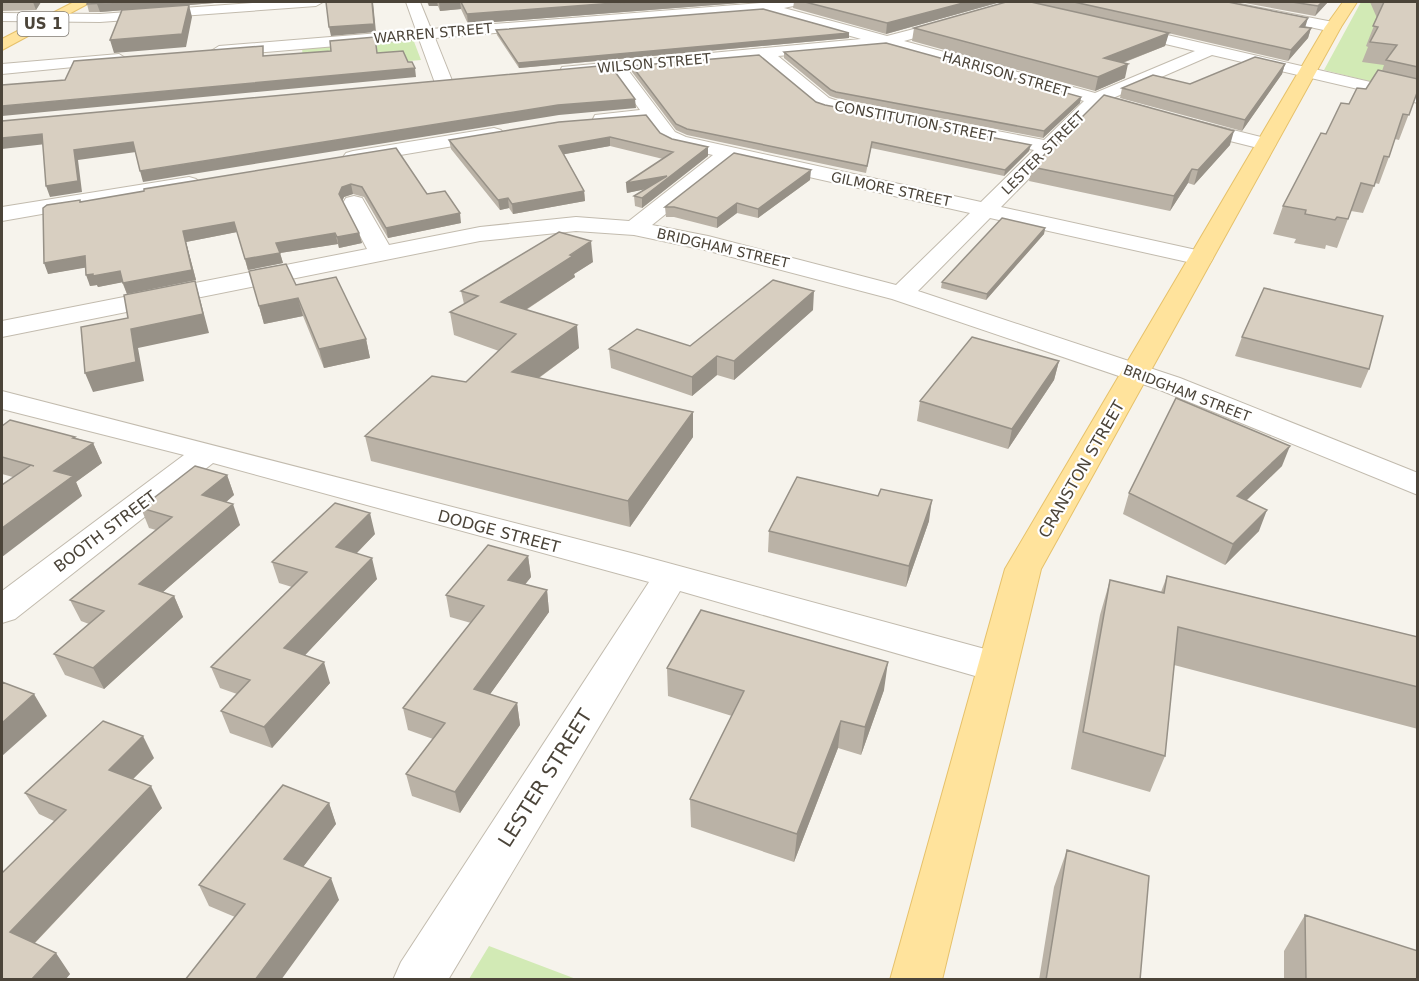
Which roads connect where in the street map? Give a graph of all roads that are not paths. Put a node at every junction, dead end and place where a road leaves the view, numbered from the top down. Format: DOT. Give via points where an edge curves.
graph roads {
  1 [pos="84,2"];
  2 [pos="316,2"];
  3 [pos="413,2"];
  4 [pos="793,2"];
  5 [pos="1212,2"];
  6 [pos="754,4"];
  7 [pos="1342,14"];
  8 [pos="977,16"];
  9 [pos="2,17"];
  10 [pos="54,18"];
  11 [pos="1107,26"];
  12 [pos="426,34"];
  13 [pos="887,41"];
  14 [pos="2,45"];
  15 [pos="1211,50"];
  16 [pos="198,52"];
  17 [pos="764,53"];
  18 [pos="140,57"];
  19 [pos="616,66"];
  20 [pos="2,69"];
  21 [pos="548,73"];
  22 [pos="1308,73"];
  23 [pos="444,83"];
  24 [pos="1097,99"];
  25 [pos="1418,99"];
  26 [pos="652,115"];
  27 [pos="582,121"];
  28 [pos="514,131"];
  29 [pos="1266,144"];
  30 [pos="1048,147"];
  31 [pos="729,153"];
  32 [pos="331,160"];
  33 [pos="213,180"];
  34 [pos="354,203"];
  35 [pos="986,209"];
  36 [pos="2,214"];
  37 [pos="634,228"];
  38 [pos="382,254"];
  39 [pos="1201,258"];
  40 [pos="901,294"];
  41 [pos="2,329"];
  42 [pos="1137,373"];
  43 [pos="2,400"];
  44 [pos="207,452"];
  45 [pos="1418,484"];
  46 [pos="671,576"];
  47 [pos="2,610"];
  48 [pos="996,667"];
  49 [pos="418,980"];
  50 [pos="916,980"];
  1 -- 10 [label="main road, US 1"];
  2 -- 10 [label="street"];
  3 -- 12 [label="street"];
  4 -- 6 [label="street, WARREN STREET"];
  5 -- 7 [label="street"];
  6 -- 12 [label="street, WARREN STREET"];
  6 -- 13 [label="street, HARRISON STREET"];
  7 -- 22 [label="main road, CRANSTON STREET"];
  8 -- 13 [label="street, WILSON STREET"];
  9 -- 10 [label="street"];
  10 -- 14 [label="main road, US 1"];
  11 -- 15 [label="street"];
  12 -- 16 [label="street, WARREN STREET"];
  12 -- 23 [label="street"];
  13 -- 17 [label="street, WILSON STREET"];
  13 -- 24 [label="street, HARRISON STREET"];
  15 -- 22 [label="street"];
  15 -- 24 [label="street, LESTER STREET"];
  17 -- 19 [label="street, WILSON STREET"];
  17 -- 30 [label="street, CONSTITUTION STREET" via="831,105"];
  18 -- 20 [label="street"];
  19 -- 21 [label="street, WILSON STREET"];
  19 -- 26 [label="street, GILMORE STREET"];
  22 -- 25 [label="street"];
  22 -- 29 [label="main road, CRANSTON STREET"];
  24 -- 29 [label="street, HARRISON STREET"];
  24 -- 30 [label="street, LESTER STREET"];
  26 -- 27 [label="street"];
  26 -- 31 [label="street, GILMORE STREET" via="671,139"];
  28 -- 32 [label="street"];
  29 -- 39 [label="main road, CRANSTON STREET"];
  30 -- 35 [label="street, LESTER STREET"];
  31 -- 35 [label="street, GILMORE STREET"];
  31 -- 37 [label="street"];
  33 -- 36 [label="street"];
  34 -- 38 [label="street"];
  35 -- 39 [label="street, GILMORE STREET"];
  35 -- 40 [label="street, LESTER STREET"];
  37 -- 38 [label="street, BRIDGHAM STREET" via="576,224 528,227"];
  37 -- 40 [label="street, BRIDGHAM STREET" via="698,240"];
  38 -- 41 [label="street, BRIDGHAM STREET"];
  39 -- 42 [label="main road, CRANSTON STREET"];
  40 -- 42 [label="street, BRIDGHAM STREET"];
  42 -- 45 [label="street, BRIDGHAM STREET"];
  42 -- 48 [label="main road, CRANSTON STREET" via="1023,569"];
  43 -- 44 [label="street, DODGE STREET"];
  44 -- 46 [label="street, DODGE STREET"];
  44 -- 47 [label="street, BOOTH STREET"];
  46 -- 48 [label="street, DODGE STREET"];
  46 -- 49 [label="street, LESTER STREET"];
  48 -- 50 [label="main road, CRANSTON STREET"];
}
